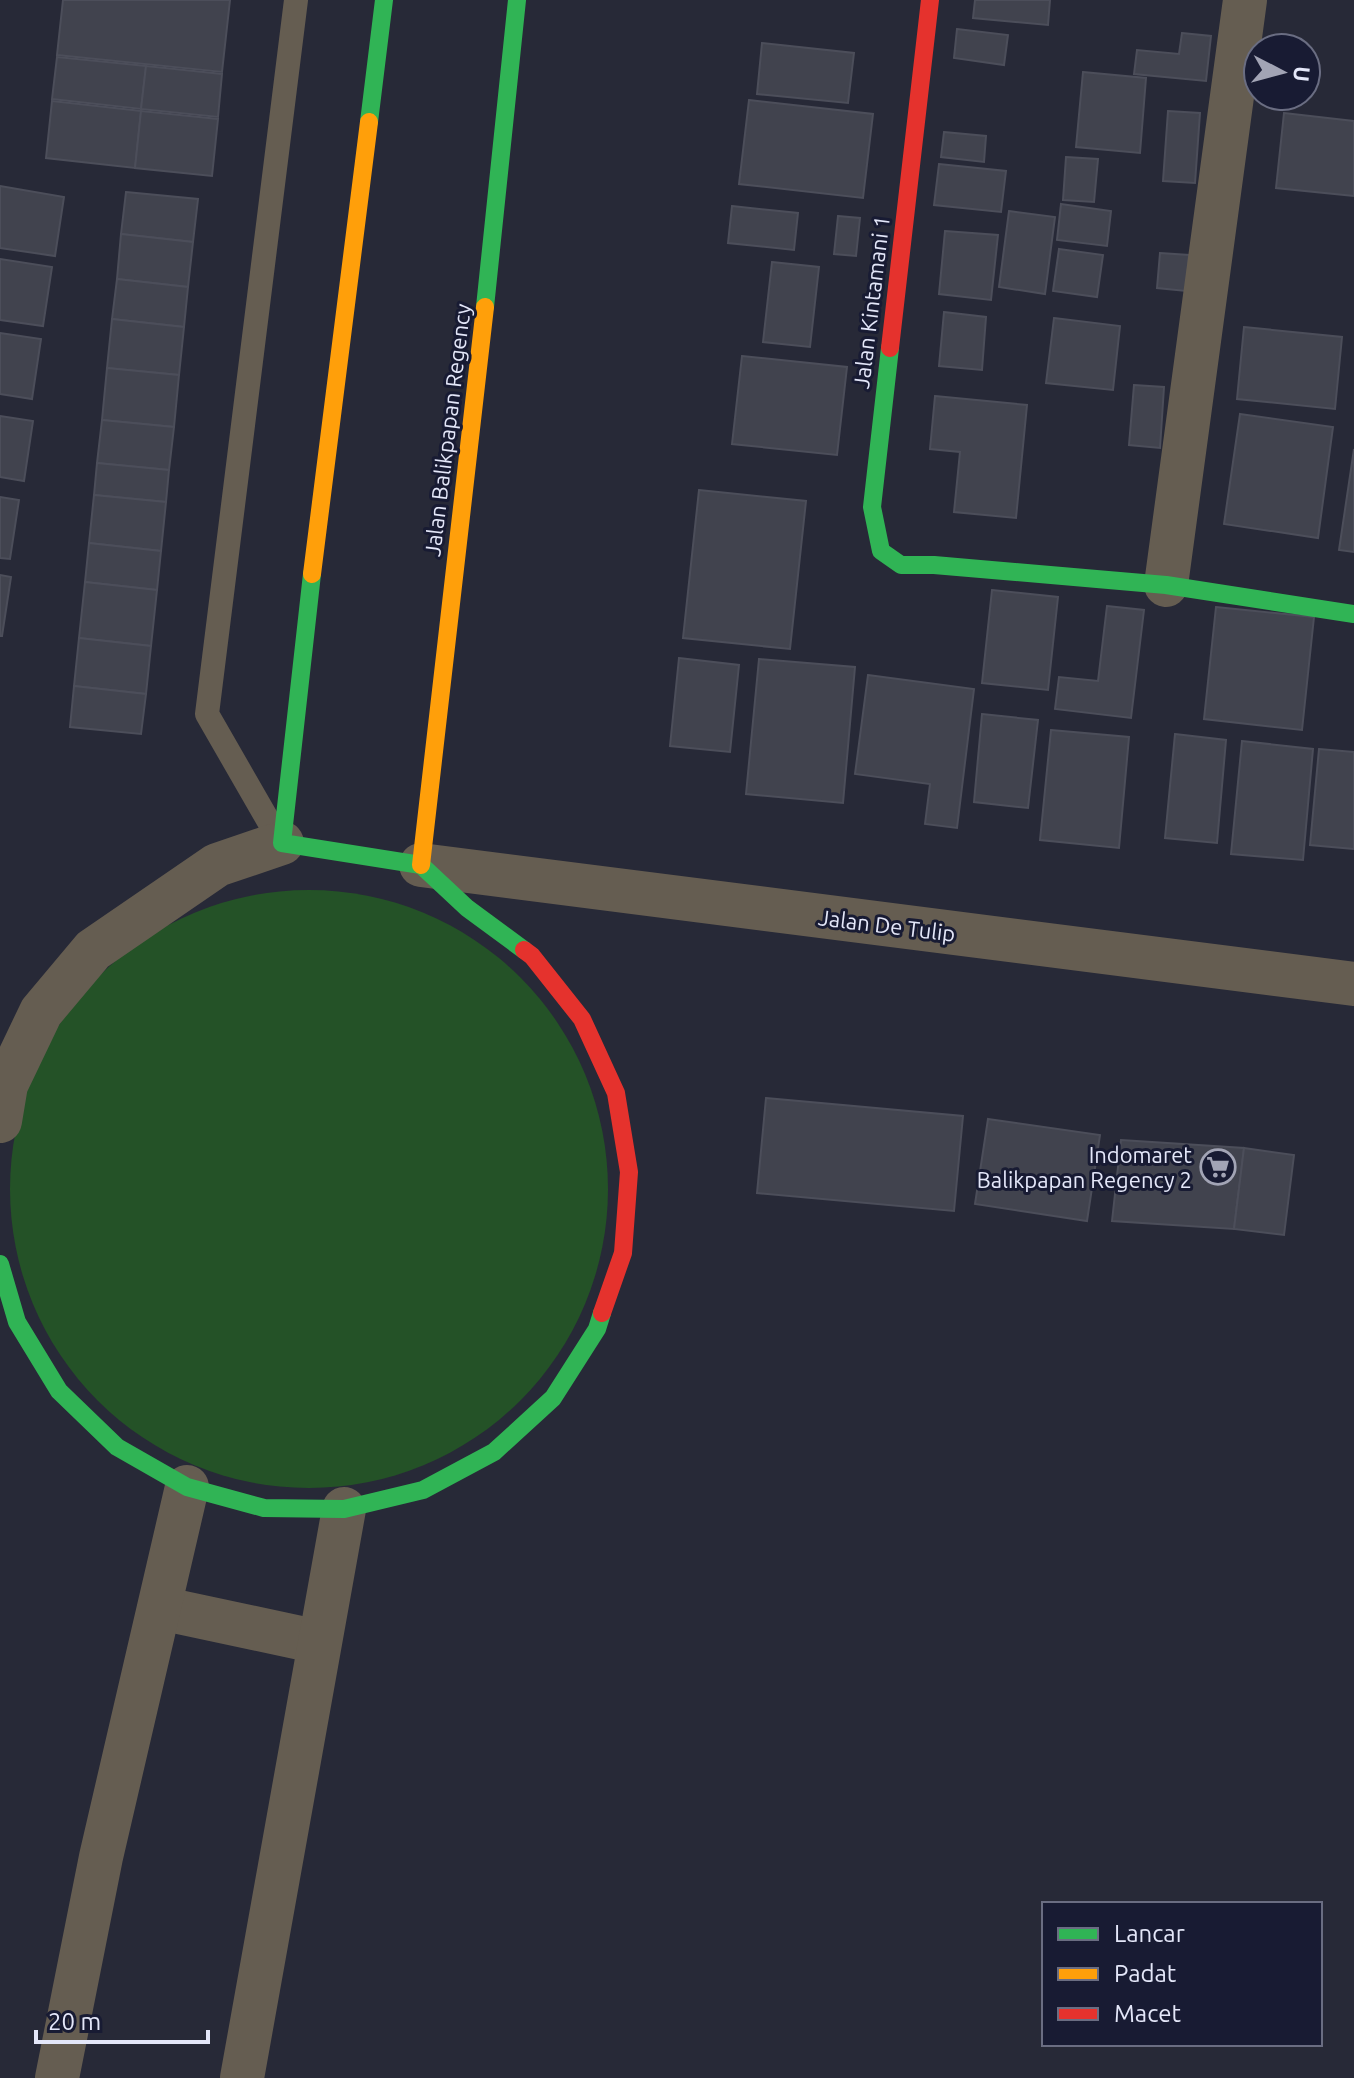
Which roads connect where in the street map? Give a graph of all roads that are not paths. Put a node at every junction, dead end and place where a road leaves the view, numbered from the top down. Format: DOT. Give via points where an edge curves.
graph roads {
  1 [pos="296,0"];
  2 [pos="384,0"];
  3 [pos="517,0"];
  4 [pos="930,0"];
  5 [pos="1245,0"];
  6 [pos="1166,585"];
  7 [pos="1354,614"];
  8 [pos="282,843"];
  9 [pos="421,865"];
  10 [pos="1354,984"];
  11 [pos="2,1097"];
  12 [pos="0,1264"];
  13 [pos="187,1487"];
  14 [pos="344,1509"];
  15 [pos="160,1608"];
  16 [pos="319,1642"];
  17 [pos="57,2078"];
  18 [pos="242,2078"];
  1 -- 8 [label="lane" via="207,714"];
  2 -- 8 [label="street"];
  3 -- 9 [label="street, Jalan Balikpapan Regency"];
  4 -- 6 [label="street, Jalan Kintamani 1" via="872,507 881,551 901,565"];
  5 -- 6 [label="street"];
  6 -- 7 [label="street, Jalan Kintamani 1"];
  8 -- 9 [label="street"];
  8 -- 11 [label="street" via="217,865 93,950 41,1012"];
  9 -- 10 [label="street, Jalan De Tulip"];
  9 -- 14 [label="street" via="467,908 532,956 582,1019 616,1093 629,1172 623,1253 597,1329 553,1398 494,1452 423,1490"];
  12 -- 13 [label="street" via="17,1322 59,1391 117,1447"];
  13 -- 14 [label="street" via="264,1508"];
  13 -- 15 [label="street"];
  14 -- 16 [label="street"];
  15 -- 16 [label="street"];
  15 -- 17 [label="street" via="101,1857"];
  16 -- 18 [label="street"];
}
